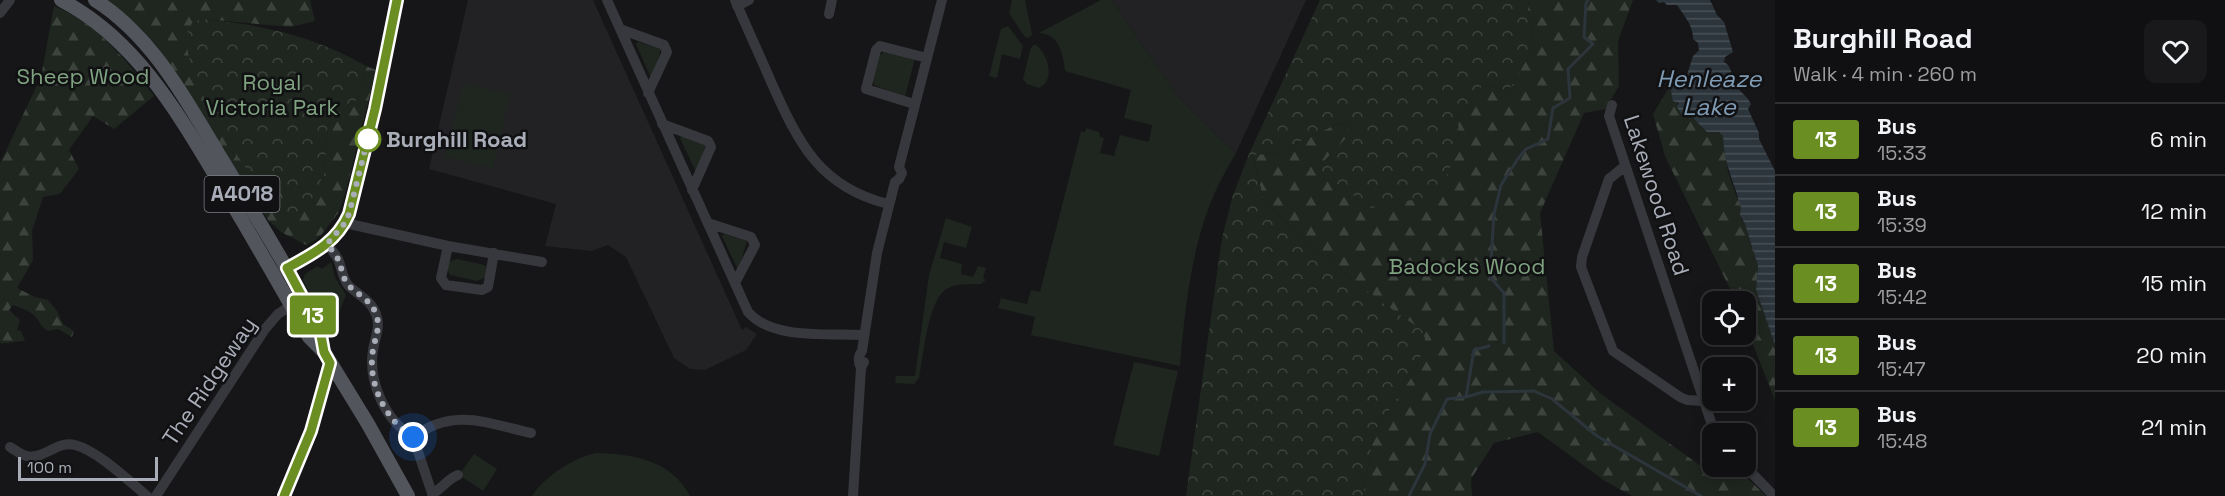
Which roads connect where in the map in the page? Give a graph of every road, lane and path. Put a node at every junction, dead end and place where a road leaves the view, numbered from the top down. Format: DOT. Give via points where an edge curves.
graph roads {
  1 [pos="10,0"];
  2 [pos="61,0"];
  3 [pos="95,0"];
  4 [pos="397,0"];
  5 [pos="607,0"];
  6 [pos="749,0"];
  7 [pos="832,0"];
  8 [pos="942,0"];
  9 [pos="736,3"];
  10 [pos="0,13"];
  11 [pos="829,14"];
  12 [pos="620,29"];
  13 [pos="927,58"];
  14 [pos="648,93"];
  15 [pos="914,104"];
  16 [pos="1612,105"];
  17 [pos="662,124"];
  18 [pos="1625,165"];
  19 [pos="692,190"];
  20 [pos="888,204"];
  21 [pos="345,223"];
  22 [pos="708,223"];
  23 [pos="327,244"];
  24 [pos="448,246"];
  25 [pos="494,254"];
  26 [pos="542,262"];
  27 [pos="287,268"];
  28 [pos="273,276"];
  29 [pos="735,283"];
  30 [pos="303,297"];
  31 [pos="291,305"];
  32 [pos="863,334"];
  33 [pos="327,357"];
  34 [pos="340,380"];
  35 [pos="322,394"];
  36 [pos="1702,398"];
  37 [pos="1702,401"];
  38 [pos="507,415"];
  39 [pos="503,427"];
  40 [pos="531,433"];
  41 [pos="413,437"];
  42 [pos="10,447"];
  43 [pos="458,475"];
  44 [pos="1756,477"];
  45 [pos="432,495"];
  46 [pos="147,496"];
  47 [pos="156,496"];
  48 [pos="284,496"];
  49 [pos="408,496"];
  50 [pos="853,496"];
  51 [pos="1774,496"];
  1 -- 10 [label="street"];
  2 -- 28 [label="main road, A4018" via="111,33 148,73 202,154"];
  3 -- 27 [label="main road, A4018" via="132,30 163,65"];
  4 -- 21 [label="street" via="375,109"];
  5 -- 12 [label="street"];
  6 -- 9 [label="street"];
  7 -- 11 [label="street"];
  8 -- 13 [label="street"];
  9 -- 20 [label="street" via="790,124 809,154 844,186"];
  12 -- 14 [label="street"];
  12 -- 14 [label="street" via="664,45 667,52"];
  13 -- 15 [label="street"];
  13 -- 15 [label="street" via="880,46 876,50 866,89"];
  14 -- 17 [label="street"];
  15 -- 20 [label="street"];
  16 -- 18 [label="street, Lakewood Road" via="1609,116"];
  17 -- 19 [label="street"];
  17 -- 19 [label="street" via="708,141 711,147"];
  18 -- 36 [label="street, Lakewood Road"];
  18 -- 37 [label="street" via="1609,179 1581,267 1613,351 1680,397"];
  19 -- 22 [label="street"];
  20 -- 32 [label="street"];
  21 -- 23 [label="street"];
  21 -- 24 [label="street"];
  22 -- 29 [label="street"];
  22 -- 29 [label="street" via="751,237 755,245"];
  23 -- 27 [label="street"];
  23 -- 41 [label="street" via="347,284 373,306 379,328 371,369 374,382 392,417"];
  24 -- 25 [label="street"];
  24 -- 25 [label="street" via="441,278 446,285 486,289"];
  25 -- 26 [label="street"];
  27 -- 28 [label="street"];
  27 -- 30 [label="main road, A4018"];
  28 -- 31 [label="main road, A4018"];
  29 -- 32 [label="street" via="752,316 775,329"];
  30 -- 31 [label="street, The Ridgeway"];
  30 -- 33 [label="main road, A4018" via="320,330"];
  31 -- 33 [label="main road, A4018" via="309,337"];
  31 -- 47 [label="street, The Ridgeway" via="265,329"];
  32 -- 50 [label="street" via="865,356"];
  33 -- 34 [label="main road, A4018"];
  33 -- 35 [label="street"];
  34 -- 35 [label="street"];
  34 -- 49 [label="main road, A4018"];
  35 -- 48 [label="street"];
  38 -- 39 [label="street"];
  39 -- 40 [label="street"];
  39 -- 41 [label="street" via="466,418 436,423"];
  41 -- 45 [label="street"];
  42 -- 46 [label="street" via="19,457 28,457 64,444 76,445 114,468"];
  43 -- 45 [label="street"];
  44 -- 51 [label="street"];
}
